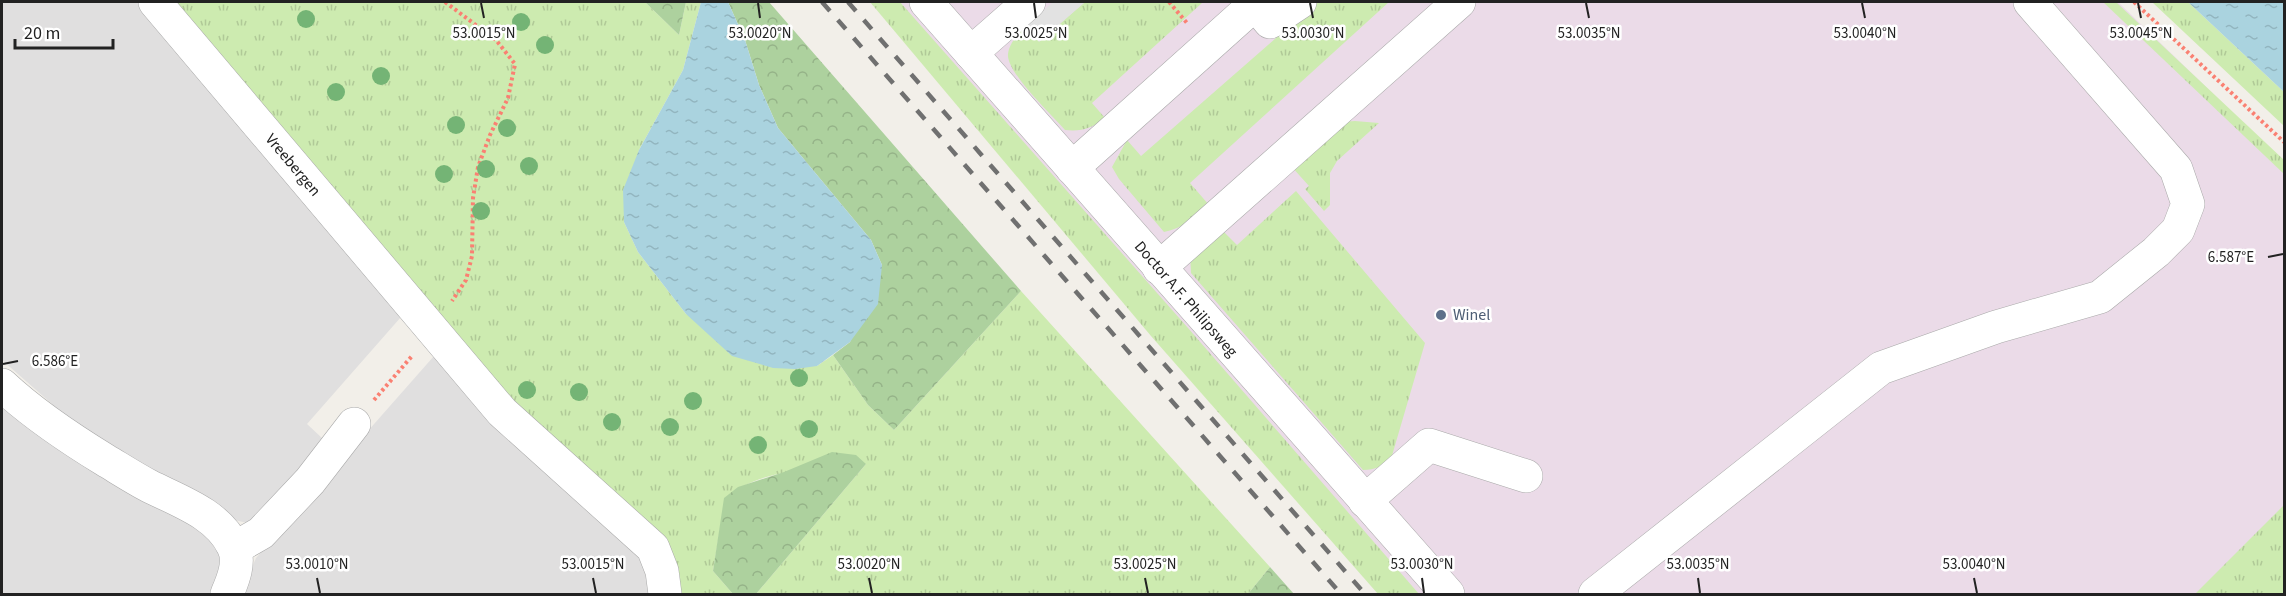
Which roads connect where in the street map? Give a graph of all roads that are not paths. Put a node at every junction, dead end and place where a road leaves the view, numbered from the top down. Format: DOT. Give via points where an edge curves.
graph roads {
  1 [pos="154,2"];
  2 [pos="926,2"];
  3 [pos="1029,2"];
  4 [pos="1300,2"];
  5 [pos="1459,2"];
  6 [pos="2030,2"];
  7 [pos="1254,3"];
  8 [pos="971,53"];
  9 [pos="1072,168"];
  10 [pos="1159,268"];
  11 [pos="2,385"];
  12 [pos="354,424"];
  13 [pos="1526,476"];
  14 [pos="1365,501"];
  15 [pos="234,548"];
  16 [pos="227,594"];
  17 [pos="665,594"];
  18 [pos="1448,594"];
  19 [pos="1595,594"];
  1 -- 17 [label="street, Vreebergen" via="502,412 652,548 663,571"];
  2 -- 8 [label="street, Doctor A.F. Philipsweg"];
  3 -- 8 [label="street"];
  4 -- 7 [label="street" via="1270,22"];
  5 -- 10 [label="street"];
  6 -- 19 [label="street" via="2176,169 2188,204 2178,230 2100,297 1996,327 1881,368"];
  7 -- 9 [label="street"];
  8 -- 9 [label="street, Doctor A.F. Philipsweg"];
  9 -- 10 [label="street, Doctor A.F. Philipsweg"];
  10 -- 14 [label="street, Doctor A.F. Philipsweg"];
  11 -- 15 [label="street" via="25,406 105,460 197,510 222,528"];
  12 -- 15 [label="street" via="310,481 261,533"];
  13 -- 14 [label="street" via="1429,445"];
  14 -- 18 [label="street, Doctor A.F. Philipsweg"];
  15 -- 16 [label="street" via="236,570"];
}
